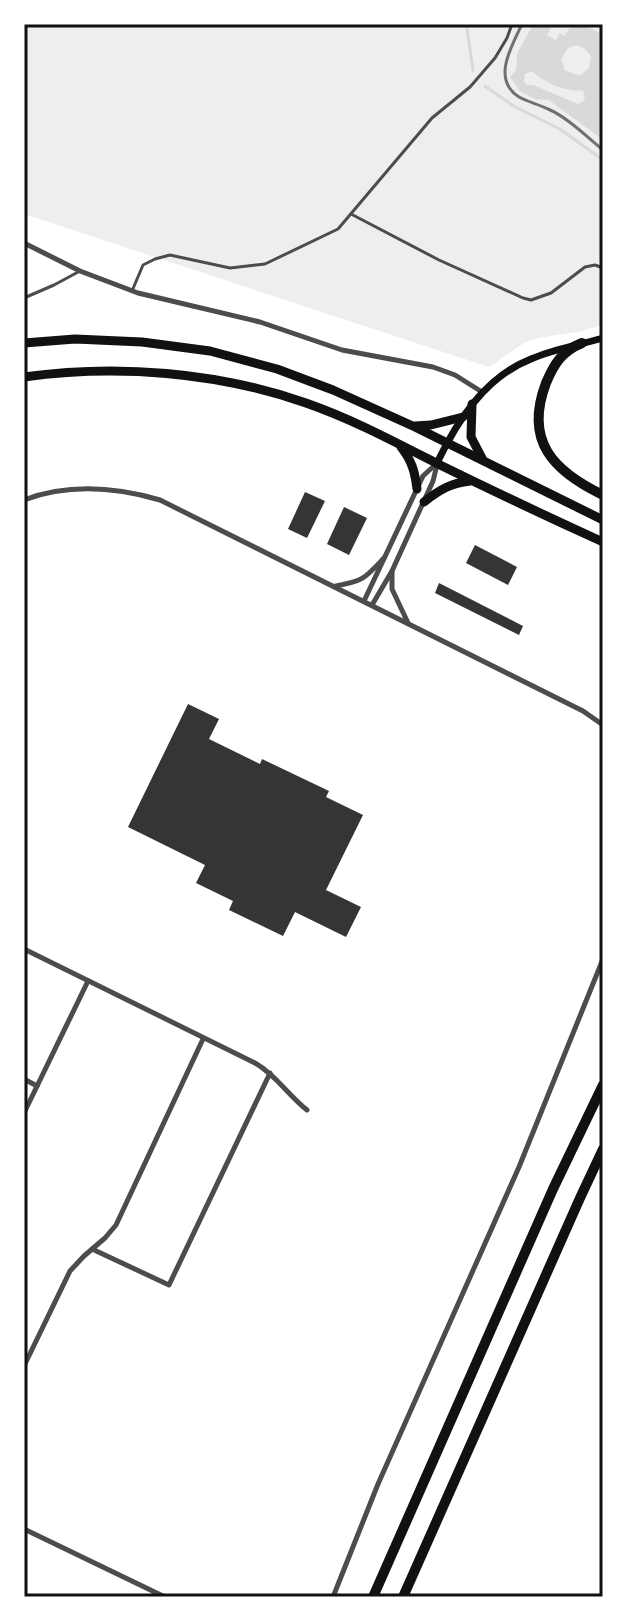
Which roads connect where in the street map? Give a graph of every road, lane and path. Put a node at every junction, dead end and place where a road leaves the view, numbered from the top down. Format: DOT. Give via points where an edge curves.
graph roads {
  1 [pos="512,24"];
  2 [pos="351,214"];
  3 [pos="24,243"];
  4 [pos="603,268"];
  5 [pos="80,271"];
  6 [pos="132,291"];
  7 [pos="24,298"];
  8 [pos="603,338"];
  9 [pos="24,343"];
  10 [pos="582,343"];
  11 [pos="24,377"];
  12 [pos="482,392"];
  13 [pos="472,404"];
  14 [pos="463,417"];
  15 [pos="415,427"];
  16 [pos="447,442"];
  17 [pos="399,445"];
  18 [pos="483,460"];
  19 [pos="437,463"];
  20 [pos="472,481"];
  21 [pos="417,489"];
  22 [pos="603,495"];
  23 [pos="24,500"];
  24 [pos="424,502"];
  25 [pos="603,520"];
  26 [pos="603,542"];
  27 [pos="387,554"];
  28 [pos="392,571"];
  29 [pos="334,586"];
  30 [pos="368,603"];
  31 [pos="409,624"];
  32 [pos="603,725"];
  33 [pos="24,949"];
  34 [pos="603,959"];
  35 [pos="88,981"];
  36 [pos="203,1039"];
  37 [pos="270,1073"];
  38 [pos="24,1079"];
  39 [pos="603,1085"];
  40 [pos="37,1086"];
  41 [pos="307,1110"];
  42 [pos="24,1113"];
  43 [pos="603,1149"];
  44 [pos="92,1249"];
  45 [pos="27,1351"];
  46 [pos="24,1366"];
  47 [pos="24,1529"];
  48 [pos="165,1597"];
  49 [pos="333,1597"];
  50 [pos="373,1597"];
  51 [pos="403,1597"];
  1 -- 2 [label="lane" via="495,58 432,118"];
  2 -- 4 [label="lane" via="531,300 551,293 585,267"];
  2 -- 6 [label="lane" via="338,229 265,264 230,268 170,255 155,259 143,265"];
  3 -- 5 [label="street"];
  5 -- 6 [label="street"];
  5 -- 7 [label="lane"];
  6 -- 12 [label="street" via="260,322 342,350 433,367"];
  8 -- 10 [label="main road"];
  9 -- 15 [label="highway" via="120,340 210,351 296,375"];
  10 -- 12 [label="main road" via="527,360"];
  10 -- 22 [label="highway" via="553,366 540,398 538,422 545,447 561,470"];
  11 -- 17 [label="highway" via="131,371 223,381 342,416"];
  12 -- 13 [label="main road"];
  13 -- 14 [label="main road"];
  13 -- 18 [label="highway" via="471,437"];
  14 -- 15 [label="highway"];
  14 -- 16 [label="main road"];
  15 -- 16 [label="highway"];
  16 -- 18 [label="highway"];
  16 -- 19 [label="main road"];
  17 -- 19 [label="highway"];
  17 -- 21 [label="highway" via="410,459"];
  18 -- 25 [label="highway"];
  19 -- 20 [label="highway"];
  19 -- 21 [label="street"];
  19 -- 24 [label="street"];
  20 -- 24 [label="highway" via="452,483"];
  20 -- 26 [label="highway"];
  21 -- 27 [label="street"];
  23 -- 29 [label="street" via="54,492 108,489 160,500"];
  24 -- 28 [label="street"];
  27 -- 29 [label="street" via="365,578"];
  27 -- 30 [label="street"];
  28 -- 30 [label="street"];
  28 -- 31 [label="street" via="392,589"];
  29 -- 30 [label="street"];
  30 -- 31 [label="street"];
  31 -- 32 [label="street"];
  33 -- 35 [label="street"];
  34 -- 49 [label="street"];
  35 -- 36 [label="street"];
  35 -- 40 [label="street"];
  36 -- 37 [label="street"];
  36 -- 44 [label="street" via="119,1218"];
  37 -- 41 [label="street"];
  37 -- 44 [label="street" via="169,1285"];
  38 -- 40 [label="street"];
  39 -- 50 [label="highway"];
  40 -- 42 [label="street"];
  43 -- 51 [label="highway"];
  44 -- 45 [label="street" via="65,1280"];
  45 -- 46 [label="street"];
  47 -- 48 [label="street"];
}
